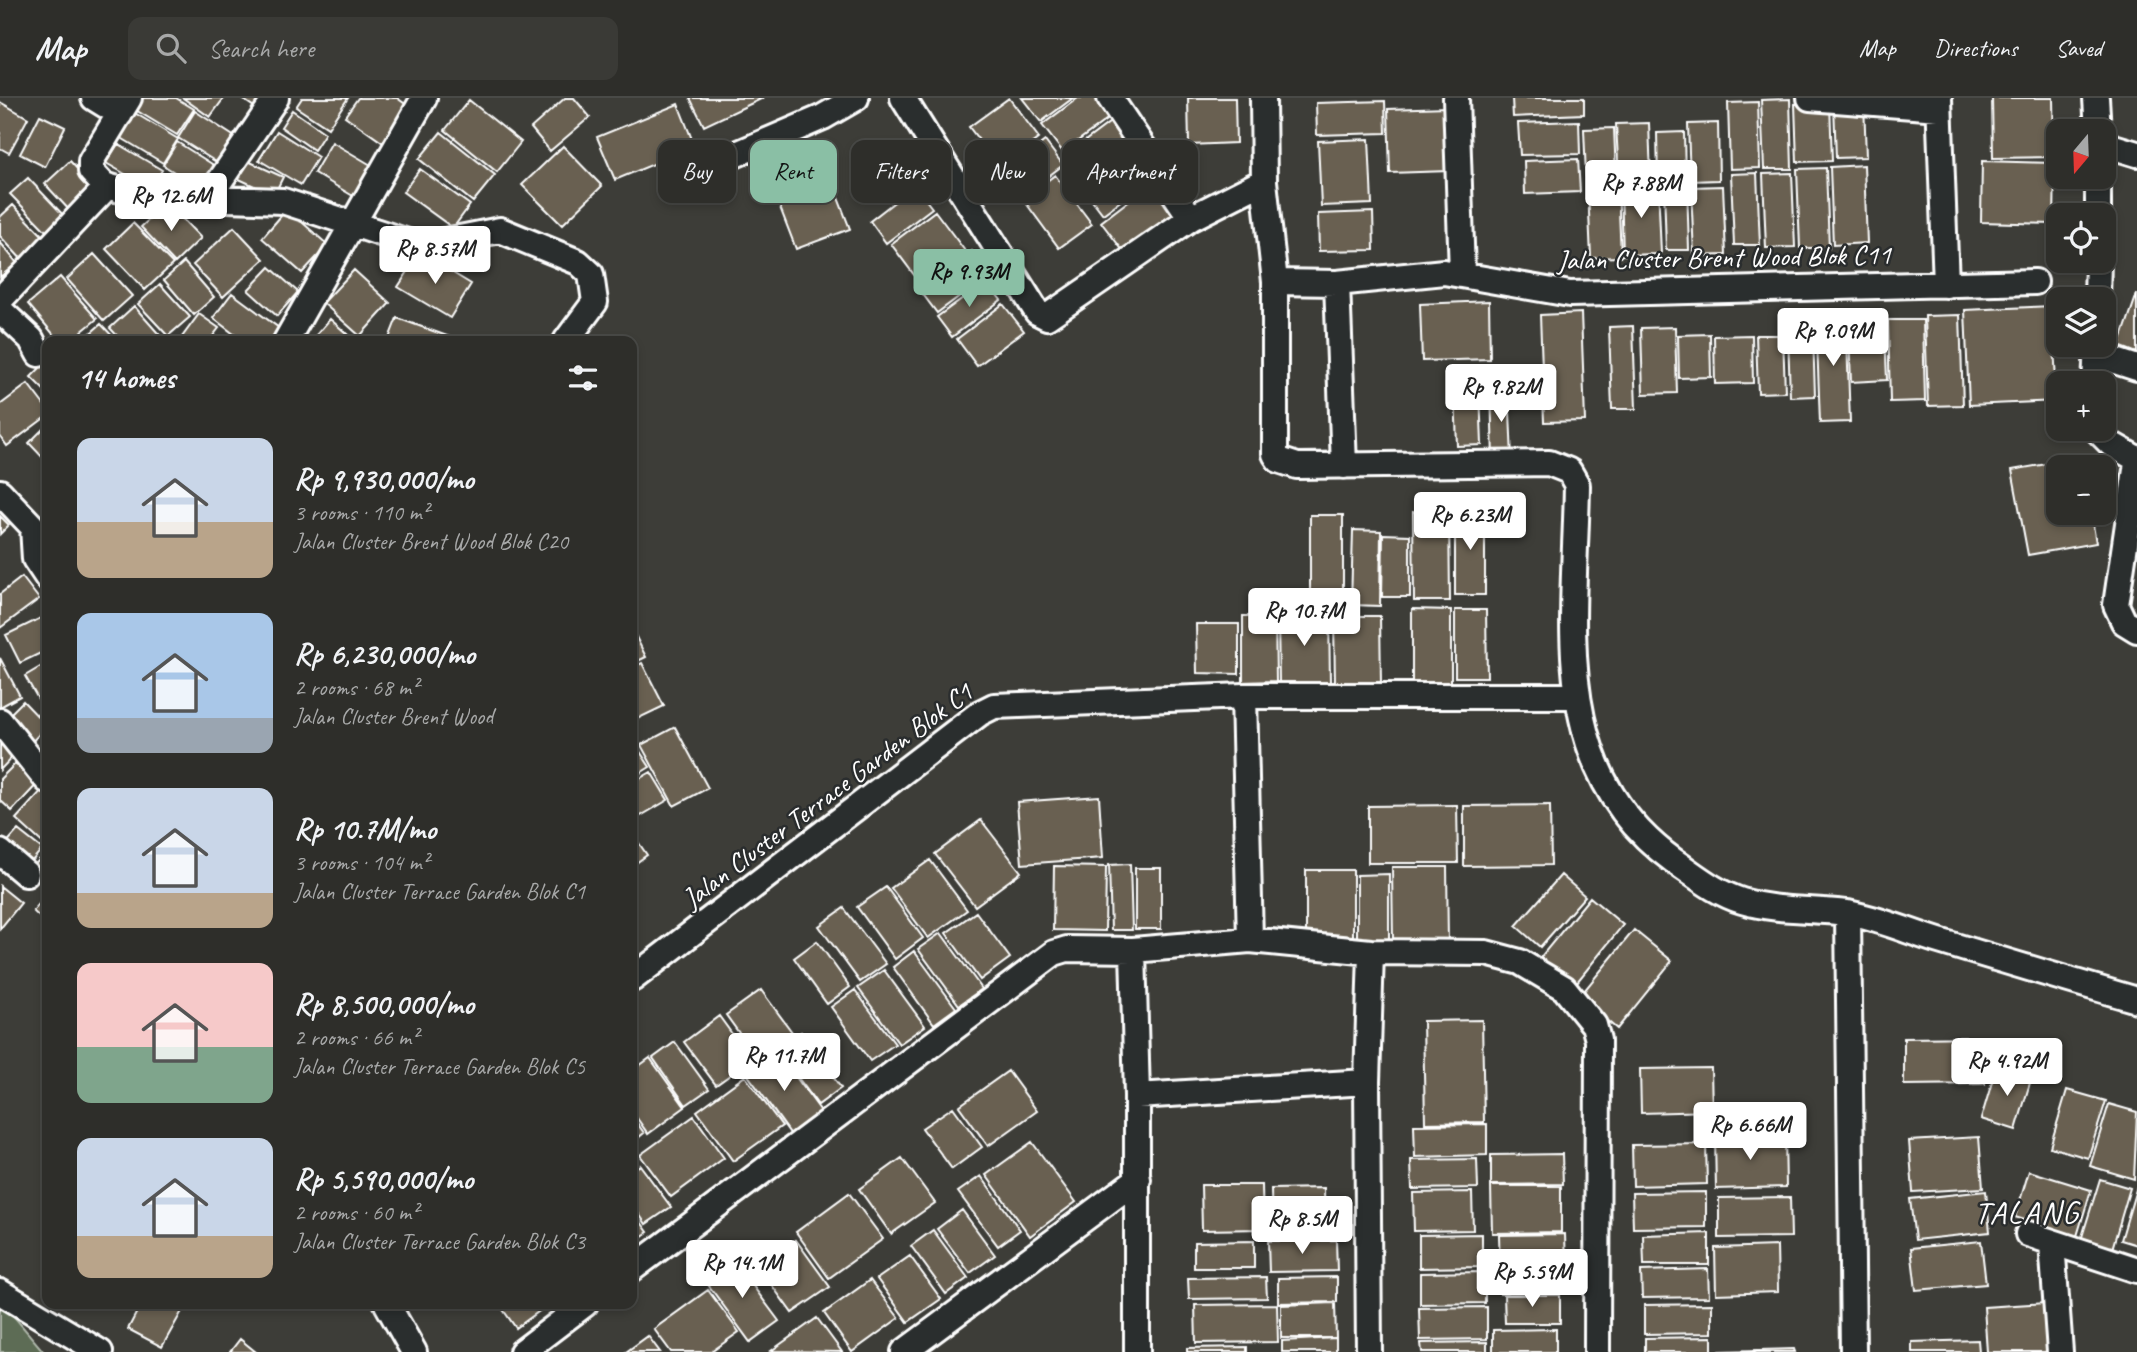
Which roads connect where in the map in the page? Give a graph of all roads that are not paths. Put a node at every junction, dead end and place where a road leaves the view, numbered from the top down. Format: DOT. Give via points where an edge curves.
graph roads {
  1 [pos="94,98"];
  2 [pos="276,98"];
  3 [pos="424,98"];
  4 [pos="856,98"];
  5 [pos="903,98"];
  6 [pos="1110,98"];
  7 [pos="1264,98"];
  8 [pos="1456,98"];
  9 [pos="1810,98"];
  10 [pos="2096,98"];
  11 [pos="1939,103"];
  12 [pos="125,106"];
  13 [pos="819,107"];
  14 [pos="2097,119"];
  15 [pos="2116,148"];
  16 [pos="736,149"];
  17 [pos="2137,154"];
  18 [pos="1264,181"];
  19 [pos="104,185"];
  20 [pos="209,197"];
  21 [pos="1191,218"];
  22 [pos="350,224"];
  23 [pos="1462,273"];
  24 [pos="1275,282"];
  25 [pos="2035,282"];
  26 [pos="1337,283"];
  27 [pos="1946,285"];
  28 [pos="0,300"];
  29 [pos="0,310"];
  30 [pos="289,336"];
  31 [pos="570,336"];
  32 [pos="39,354"];
  33 [pos="2113,357"];
  34 [pos="2137,368"];
  35 [pos="2108,441"];
  36 [pos="2137,461"];
  37 [pos="1344,466"];
  38 [pos="0,492"];
  39 [pos="42,570"];
  40 [pos="2137,630"];
  41 [pos="1244,696"];
  42 [pos="1577,696"];
  43 [pos="0,721"];
  44 [pos="42,774"];
  45 [pos="0,852"];
  46 [pos="26,874"];
  47 [pos="1848,914"];
  48 [pos="1250,940"];
  49 [pos="1133,950"];
  50 [pos="1371,952"];
  51 [pos="637,975"];
  52 [pos="2137,1000"];
  53 [pos="1367,1082"];
  54 [pos="1137,1096"];
  55 [pos="1138,1179"];
  56 [pos="2028,1234"];
  57 [pos="2052,1243"];
  58 [pos="637,1265"];
  59 [pos="2137,1270"];
  60 [pos="0,1292"];
  61 [pos="390,1309"];
  62 [pos="578,1309"];
  63 [pos="100,1352"];
  64 [pos="414,1352"];
  65 [pos="522,1352"];
  66 [pos="904,1352"];
  67 [pos="1138,1352"];
  68 [pos="1369,1352"];
  69 [pos="1597,1352"];
  70 [pos="1853,1352"];
  71 [pos="2060,1352"];
  1 -- 12 [label="street"];
  2 -- 20 [label="street"];
  3 -- 22 [label="street"];
  4 -- 13 [label="street"];
  5 -- 21 [label="street" via="1037,312 1047,317"];
  6 -- 21 [label="street"];
  7 -- 18 [label="street"];
  8 -- 23 [label="street"];
  9 -- 11 [label="street"];
  10 -- 14 [label="street"];
  11 -- 27 [label="street"];
  12 -- 19 [label="street" via="92,161 91,171"];
  13 -- 16 [label="street"];
  15 -- 17 [label="street"];
  18 -- 21 [label="street"];
  18 -- 24 [label="street"];
  19 -- 20 [label="street" via="141,196"];
  19 -- 28 [label="street"];
  20 -- 22 [label="street" via="282,201"];
  22 -- 30 [label="street"];
  22 -- 31 [label="street" via="420,246 500,230 578,262 591,274 595,302"];
  23 -- 26 [label="street, Jalan Cluster Brent Wood Blok C11"];
  23 -- 27 [label="street, Jalan Cluster Brent Wood Blok C11" via="1570,294"];
  24 -- 26 [label="street, Jalan Cluster Brent Wood Blok C11"];
  24 -- 37 [label="street" via="1275,454 1288,465"];
  25 -- 27 [label="street, Jalan Cluster Brent Wood Blok C11"];
  26 -- 37 [label="street"];
  29 -- 32 [label="street" via="31,339"];
  33 -- 34 [label="street"];
  35 -- 36 [label="street"];
  36 -- 40 [label="street" via="2116,605 2124,622"];
  37 -- 42 [label="street" via="1549,463 1569,471 1577,485"];
  38 -- 39 [label="street" via="33,527 35,559"];
  41 -- 42 [label="street, Jalan Cluster Terrace Garden Blok C1"];
  41 -- 48 [label="street"];
  41 -- 51 [label="street, Jalan Cluster Terrace Garden Blok C1" via="994,706"];
  42 -- 47 [label="street" via="1587,746 1605,788 1649,841 1713,889 1739,900 1776,910"];
  43 -- 44 [label="street"];
  45 -- 46 [label="street"];
  47 -- 52 [label="street"];
  47 -- 70 [label="street"];
  48 -- 49 [label="street"];
  48 -- 50 [label="street"];
  49 -- 54 [label="street"];
  49 -- 58 [label="street" via="1067,950 1045,958"];
  50 -- 53 [label="street"];
  50 -- 69 [label="street" via="1505,957 1564,988 1594,1025 1598,1040"];
  53 -- 54 [label="street"];
  53 -- 68 [label="street"];
  54 -- 55 [label="street"];
  55 -- 66 [label="street"];
  55 -- 67 [label="street"];
  56 -- 57 [label="street"];
  57 -- 59 [label="street"];
  57 -- 71 [label="street"];
  60 -- 63 [label="street"];
  61 -- 64 [label="street"];
  62 -- 65 [label="street"];
}
